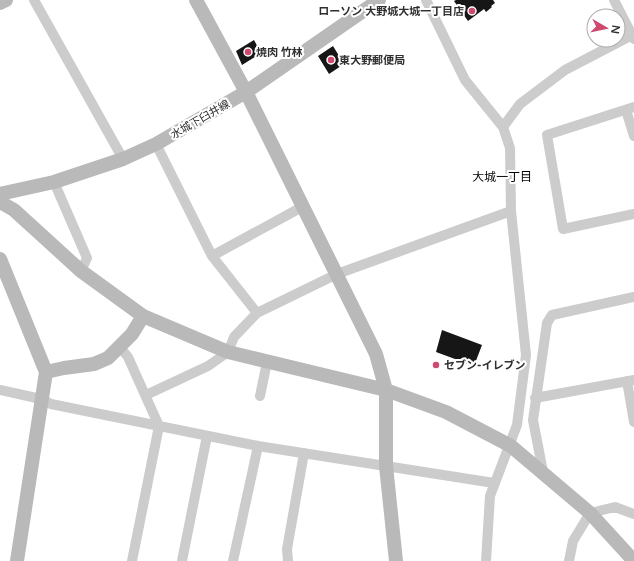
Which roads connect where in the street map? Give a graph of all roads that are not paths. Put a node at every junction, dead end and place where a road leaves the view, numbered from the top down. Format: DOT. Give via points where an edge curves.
graph roads {
  1 [pos="6,0"];
  2 [pos="34,0"];
  3 [pos="196,0"];
  4 [pos="379,0"];
  5 [pos="426,0"];
  6 [pos="614,0"];
  7 [pos="0,3"];
  8 [pos="633,36"];
  9 [pos="246,92"];
  10 [pos="630,109"];
  11 [pos="503,127"];
  12 [pos="634,136"];
  13 [pos="156,144"];
  14 [pos="123,159"];
  15 [pos="54,182"];
  16 [pos="0,194"];
  17 [pos="0,202"];
  18 [pos="302,207"];
  19 [pos="511,211"];
  20 [pos="634,214"];
  21 [pos="212,256"];
  22 [pos="0,259"];
  23 [pos="81,271"];
  24 [pos="337,274"];
  25 [pos="634,297"];
  26 [pos="257,313"];
  27 [pos="143,316"];
  28 [pos="120,347"];
  29 [pos="228,352"];
  30 [pos="266,362"];
  31 [pos="46,372"];
  32 [pos="631,380"];
  33 [pos="0,390"];
  34 [pos="386,390"];
  35 [pos="146,395"];
  36 [pos="260,396"];
  37 [pos="535,398"];
  38 [pos="41,399"];
  39 [pos="634,422"];
  40 [pos="160,426"];
  41 [pos="207,436"];
  42 [pos="258,446"];
  43 [pos="510,446"];
  44 [pos="304,453"];
  45 [pos="386,466"];
  46 [pos="543,472"];
  47 [pos="494,483"];
  48 [pos="590,513"];
  49 [pos="634,514"];
  50 [pos="17,561"];
  51 [pos="132,561"];
  52 [pos="182,561"];
  53 [pos="233,561"];
  54 [pos="288,561"];
  55 [pos="396,561"];
  56 [pos="486,561"];
  57 [pos="569,561"];
  58 [pos="634,561"];
  1 -- 7 [label="street"];
  2 -- 14 [label="street"];
  3 -- 9 [label="street"];
  4 -- 9 [label="street, 水城下臼井線"];
  5 -- 11 [label="street" via="465,80"];
  6 -- 8 [label="street"];
  8 -- 11 [label="street" via="565,70 520,104"];
  9 -- 13 [label="street, 水城下臼井線"];
  9 -- 18 [label="street"];
  10 -- 12 [label="street"];
  10 -- 20 [label="street" via="547,136 563,229"];
  11 -- 19 [label="street" via="510,148"];
  13 -- 14 [label="street, 水城下臼井線"];
  13 -- 21 [label="street"];
  14 -- 15 [label="street, 水城下臼井線"];
  15 -- 16 [label="street, 水城下臼井線"];
  15 -- 23 [label="street" via="87,258"];
  17 -- 23 [label="street" via="14,210"];
  18 -- 21 [label="street"];
  18 -- 24 [label="street"];
  19 -- 24 [label="street"];
  19 -- 43 [label="street" via="526,355 517,425"];
  21 -- 26 [label="street"];
  22 -- 31 [label="street"];
  23 -- 27 [label="street"];
  24 -- 26 [label="street"];
  24 -- 34 [label="street" via="376,354"];
  25 -- 37 [label="street" via="552,315 547,323"];
  26 -- 29 [label="street" via="234,338"];
  27 -- 28 [label="street"];
  27 -- 29 [label="street"];
  28 -- 31 [label="street" via="108,358 94,364"];
  28 -- 35 [label="street" via="128,357"];
  29 -- 30 [label="street"];
  29 -- 35 [label="street" via="208,366"];
  30 -- 34 [label="street"];
  30 -- 36 [label="street"];
  31 -- 38 [label="street"];
  32 -- 37 [label="street"];
  32 -- 39 [label="street"];
  33 -- 38 [label="street"];
  34 -- 43 [label="street" via="446,412"];
  34 -- 45 [label="street"];
  35 -- 40 [label="street"];
  37 -- 46 [label="street" via="532,420"];
  38 -- 40 [label="street" via="51,404"];
  38 -- 50 [label="street"];
  40 -- 41 [label="street"];
  40 -- 51 [label="street"];
  41 -- 42 [label="street"];
  41 -- 52 [label="street"];
  42 -- 44 [label="street"];
  42 -- 53 [label="street"];
  43 -- 46 [label="street"];
  43 -- 47 [label="street"];
  44 -- 45 [label="street"];
  44 -- 54 [label="street" via="287,549"];
  45 -- 47 [label="street"];
  45 -- 55 [label="street"];
  46 -- 48 [label="street"];
  47 -- 56 [label="street" via="490,496"];
  48 -- 49 [label="street" via="615,507"];
  48 -- 57 [label="street" via="572,541"];
  48 -- 58 [label="street"];
}
